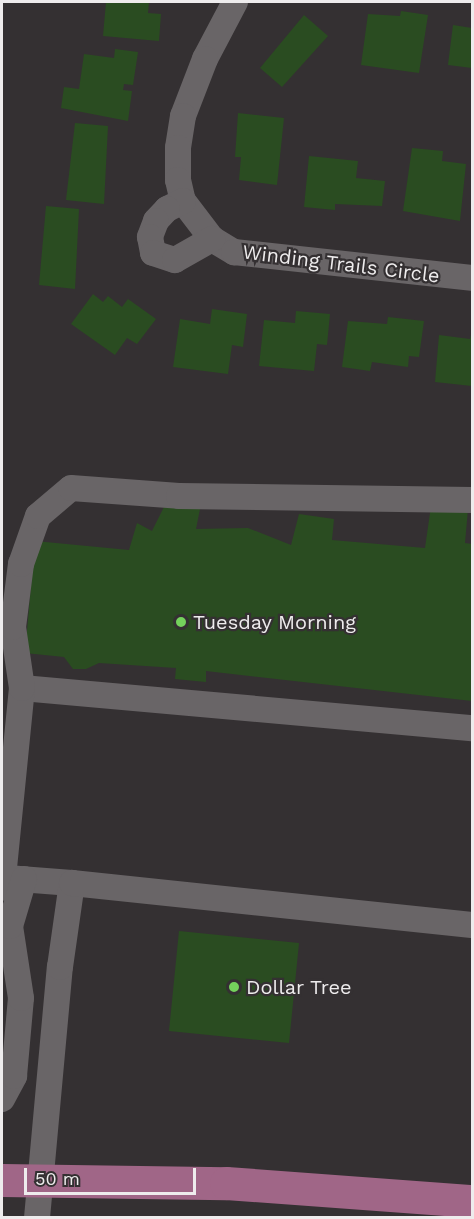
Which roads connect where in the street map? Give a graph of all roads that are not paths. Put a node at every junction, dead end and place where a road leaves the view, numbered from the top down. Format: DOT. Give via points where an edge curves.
graph roads {
  1 [pos="228,5"];
  2 [pos="183,201"];
  3 [pos="212,239"];
  4 [pos="472,278"];
  5 [pos="472,500"];
  6 [pos="22,688"];
  7 [pos="472,728"];
  8 [pos="10,882"];
  9 [pos="72,883"];
  10 [pos="472,925"];
  11 [pos="2,1099"];
  12 [pos="39,1179"];
  13 [pos="2,1180"];
  14 [pos="472,1202"];
  15 [pos="37,1218"];
  1 -- 2 [label="street" via="183,116 178,159"];
  2 -- 3 [label="street, Winding Trails Circle"];
  2 -- 3 [label="street" via="167,209 156,222 150,237 153,253 175,261"];
  3 -- 4 [label="street, Winding Trails Circle" via="234,252"];
  5 -- 6 [label="street" via="179,496 71,488 38,516 21,564 13,627"];
  6 -- 7 [label="street"];
  6 -- 8 [label="street"];
  8 -- 9 [label="street"];
  8 -- 11 [label="street" via="10,926 21,998 14,1076"];
  9 -- 10 [label="street"];
  9 -- 12 [label="street"];
  12 -- 13 [label="main road"];
  12 -- 14 [label="main road" via="226,1183"];
  12 -- 15 [label="street"];
}
